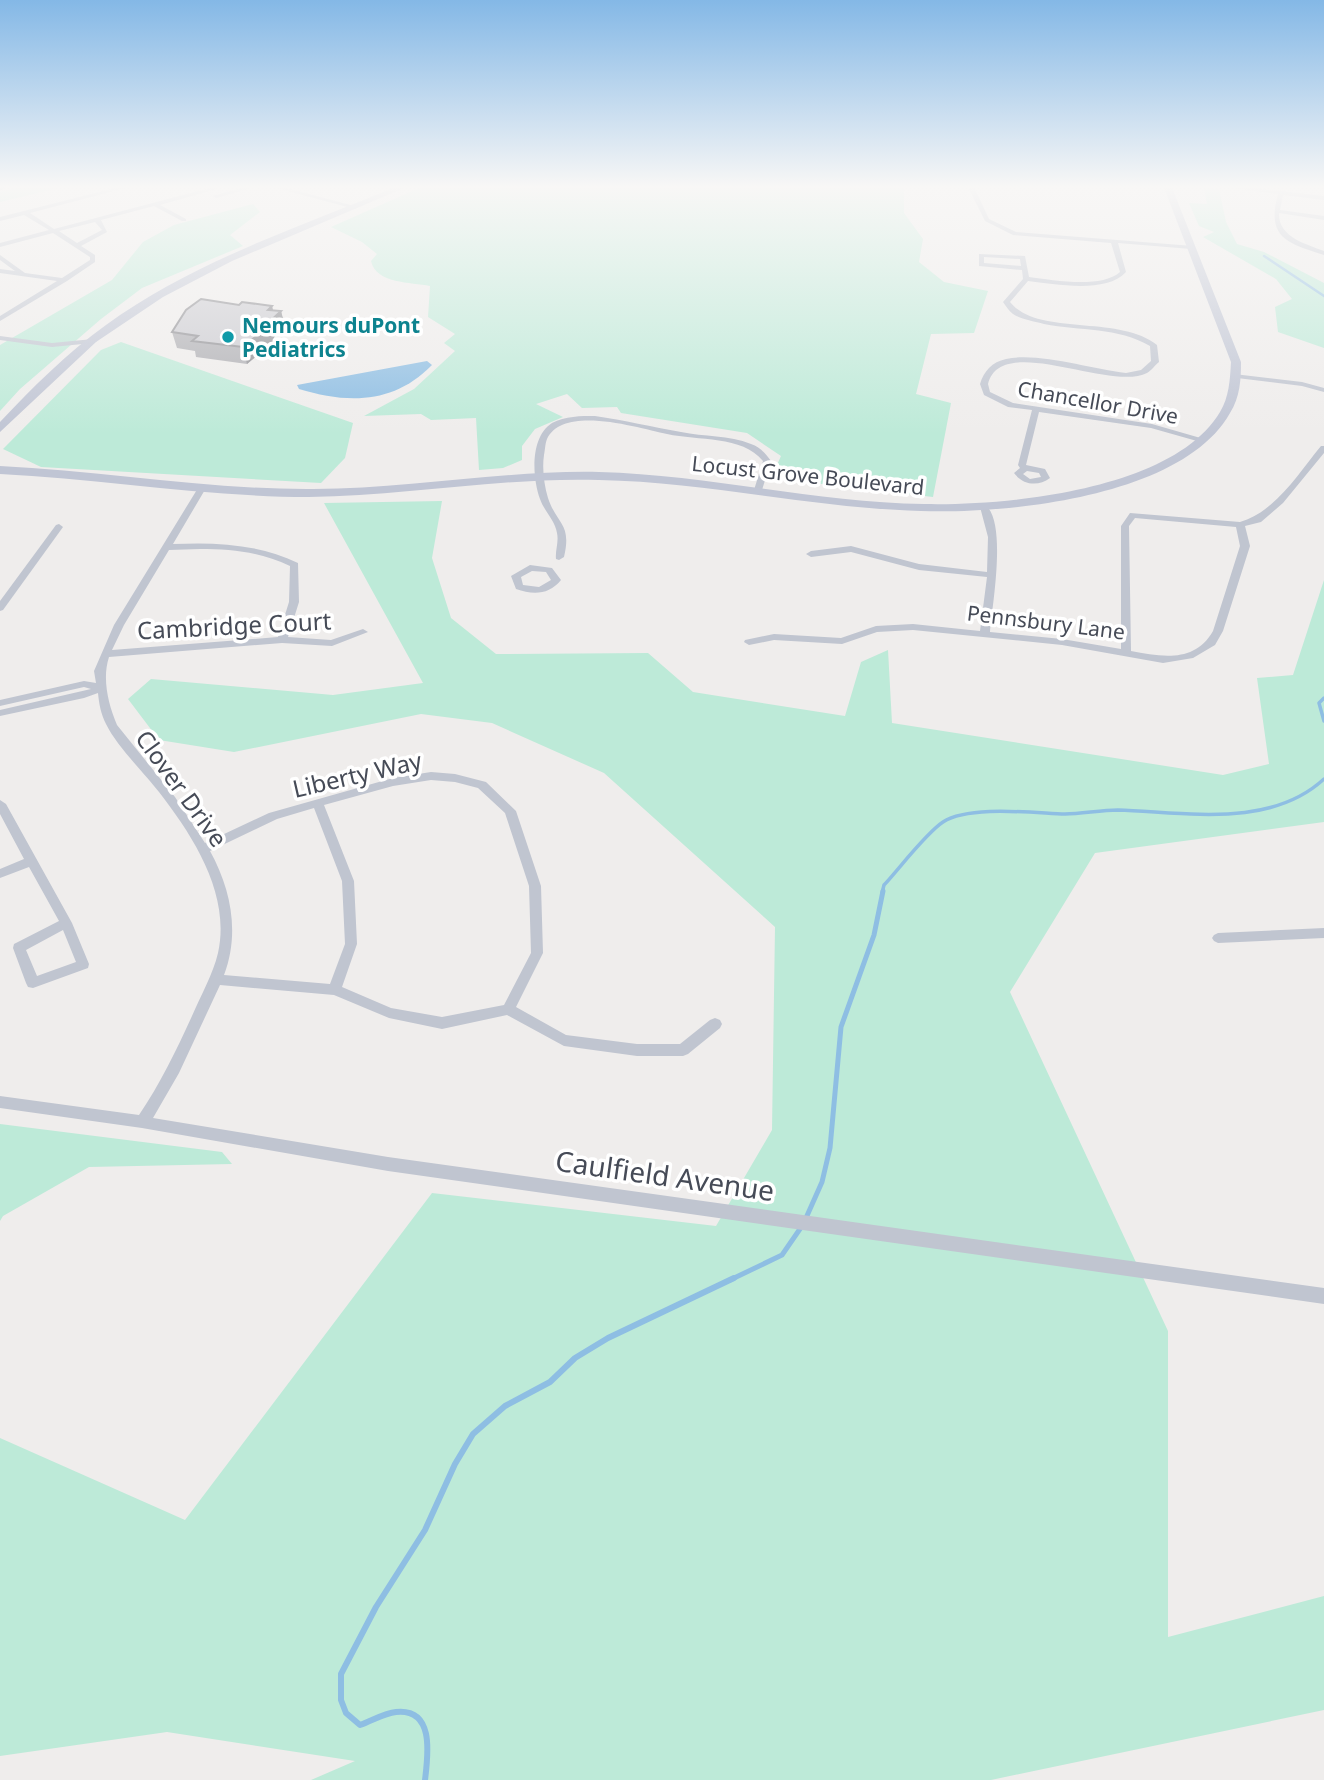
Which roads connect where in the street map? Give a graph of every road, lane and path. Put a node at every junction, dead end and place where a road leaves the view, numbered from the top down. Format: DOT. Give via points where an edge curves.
graph roads {
  1 [pos="16,268"];
  2 [pos="83,268"];
  3 [pos="216,268"];
  4 [pos="1024,268"];
  5 [pos="1122,268"];
  6 [pos="1199,268"];
  7 [pos="0,271"];
  8 [pos="24,274"];
  9 [pos="1026,279"];
  10 [pos="65,280"];
  11 [pos="0,308"];
  12 [pos="12,310"];
  13 [pos="0,319"];
  14 [pos="0,338"];
  15 [pos="93,341"];
  16 [pos="52,345"];
  17 [pos="74,358"];
  18 [pos="1237,376"];
  19 [pos="1324,390"];
  20 [pos="1035,409"];
  21 [pos="0,429"];
  22 [pos="1200,441"];
  23 [pos="1324,448"];
  24 [pos="1025,468"];
  25 [pos="0,470"];
  26 [pos="540,477"];
  27 [pos="0,479"];
  28 [pos="108,479"];
  29 [pos="202,488"];
  30 [pos="758,490"];
  31 [pos="984,507"];
  32 [pos="1240,524"];
  33 [pos="59,527"];
  34 [pos="167,547"];
  35 [pos="811,554"];
  36 [pos="559,557"];
  37 [pos="530,568"];
  38 [pos="990,575"];
  39 [pos="556,577"];
  40 [pos="0,608"];
  41 [pos="363,632"];
  42 [pos="985,632"];
  43 [pos="282,640"];
  44 [pos="748,642"];
  45 [pos="1126,651"];
  46 [pos="106,654"];
  47 [pos="102,688"];
  48 [pos="0,703"];
  49 [pos="0,713"];
  50 [pos="0,804"];
  51 [pos="318,804"];
  52 [pos="205,848"];
  53 [pos="30,861"];
  54 [pos="0,874"];
  55 [pos="66,923"];
  56 [pos="1324,933"];
  57 [pos="1218,938"];
  58 [pos="215,979"];
  59 [pos="335,990"];
  60 [pos="508,1009"];
  61 [pos="715,1024"];
  62 [pos="0,1102"];
  63 [pos="142,1122"];
  64 [pos="818,1223"];
  65 [pos="1324,1296"];
  1 -- 8 [label="street"];
  2 -- 10 [label="street"];
  3 -- 15 [label="street" via="126,315"];
  4 -- 9 [label="street"];
  5 -- 9 [label="street" via="1114,281"];
  6 -- 18 [label="street, Locust Grove Boulevard" via="1236,362"];
  7 -- 8 [label="street"];
  8 -- 10 [label="street"];
  9 -- 20 [label="street, Chancellor Drive" via="1006,302 1013,311 1039,320 1135,335 1153,345 1156,360 1147,370 1130,374 1019,361 989,371 984,387 991,397"];
  10 -- 12 [label="street"];
  11 -- 12 [label="street"];
  12 -- 13 [label="street"];
  14 -- 16 [label="street"];
  15 -- 16 [label="street"];
  15 -- 17 [label="street"];
  16 -- 17 [label="street"];
  17 -- 21 [label="street"];
  18 -- 19 [label="street"];
  18 -- 22 [label="street, Locust Grove Boulevard" via="1236,392 1223,421"];
  20 -- 22 [label="street, Chancellor Drive" via="1152,426"];
  20 -- 24 [label="street"];
  22 -- 31 [label="street, Locust Grove Boulevard" via="1173,460 1109,486"];
  23 -- 32 [label="street" via="1280,501 1258,520"];
  25 -- 28 [label="street"];
  26 -- 29 [label="street, Locust Grove Boulevard" via="338,493"];
  26 -- 30 [label="street, Locust Grove Boulevard" via="663,478"];
  26 -- 30 [label="street" via="539,443 547,431 569,421 604,418 750,446 766,461"];
  26 -- 36 [label="street" via="544,499 564,532"];
  27 -- 28 [label="street"];
  28 -- 29 [label="street, Locust Grove Boulevard"];
  29 -- 34 [label="street, Clover Drive"];
  30 -- 31 [label="street, Locust Grove Boulevard" via="872,505"];
  31 -- 38 [label="street" via="993,533"];
  32 -- 45 [label="street, Pennsbury Lane" via="1245,546 1211,643 1193,655 1163,660"];
  32 -- 45 [label="street" via="1133,515 1125,526"];
  33 -- 40 [label="street"];
  34 -- 43 [label="street" via="253,549 274,553 295,565 294,602"];
  34 -- 46 [label="street, Clover Drive"];
  35 -- 38 [label="street" via="851,550 919,567"];
  36 -- 37 [label="street"];
  36 -- 39 [label="street"];
  37 -- 39 [label="street" via="549,570"];
  37 -- 39 [label="street" via="514,580 524,589 544,589 554,584"];
  38 -- 42 [label="street"];
  41 -- 43 [label="street, Cambridge Court" via="332,643"];
  42 -- 44 [label="street, Pennsbury Lane" via="914,627 876,629 842,641 774,637"];
  42 -- 45 [label="street, Pennsbury Lane"];
  43 -- 46 [label="street, Cambridge Court"];
  46 -- 47 [label="street, Clover Drive" via="99,671"];
  47 -- 48 [label="street" via="84,684"];
  47 -- 49 [label="street"];
  47 -- 52 [label="street, Clover Drive" via="112,726"];
  50 -- 53 [label="street"];
  51 -- 52 [label="street, Liberty Way" via="273,816"];
  51 -- 59 [label="street" via="348,881 351,944"];
  51 -- 60 [label="street, Liberty Way" via="431,776 482,786 510,811 535,886 537,953"];
  52 -- 58 [label="street, Clover Drive" via="221,884 226,914 226,945"];
  53 -- 54 [label="street"];
  53 -- 55 [label="street"];
  55 -- 55 [label="street" via="83,964 33,983 19,948"];
  56 -- 57 [label="street"];
  58 -- 59 [label="street"];
  58 -- 63 [label="street, Clover Drive" via="167,1087"];
  59 -- 60 [label="street" via="389,1013 442,1023"];
  60 -- 61 [label="street" via="564,1040 637,1050 683,1050"];
  62 -- 63 [label="street, Caulfield Avenue"];
  63 -- 64 [label="street, Caulfield Avenue" via="388,1164"];
  64 -- 65 [label="street, Caulfield Avenue"];
}
